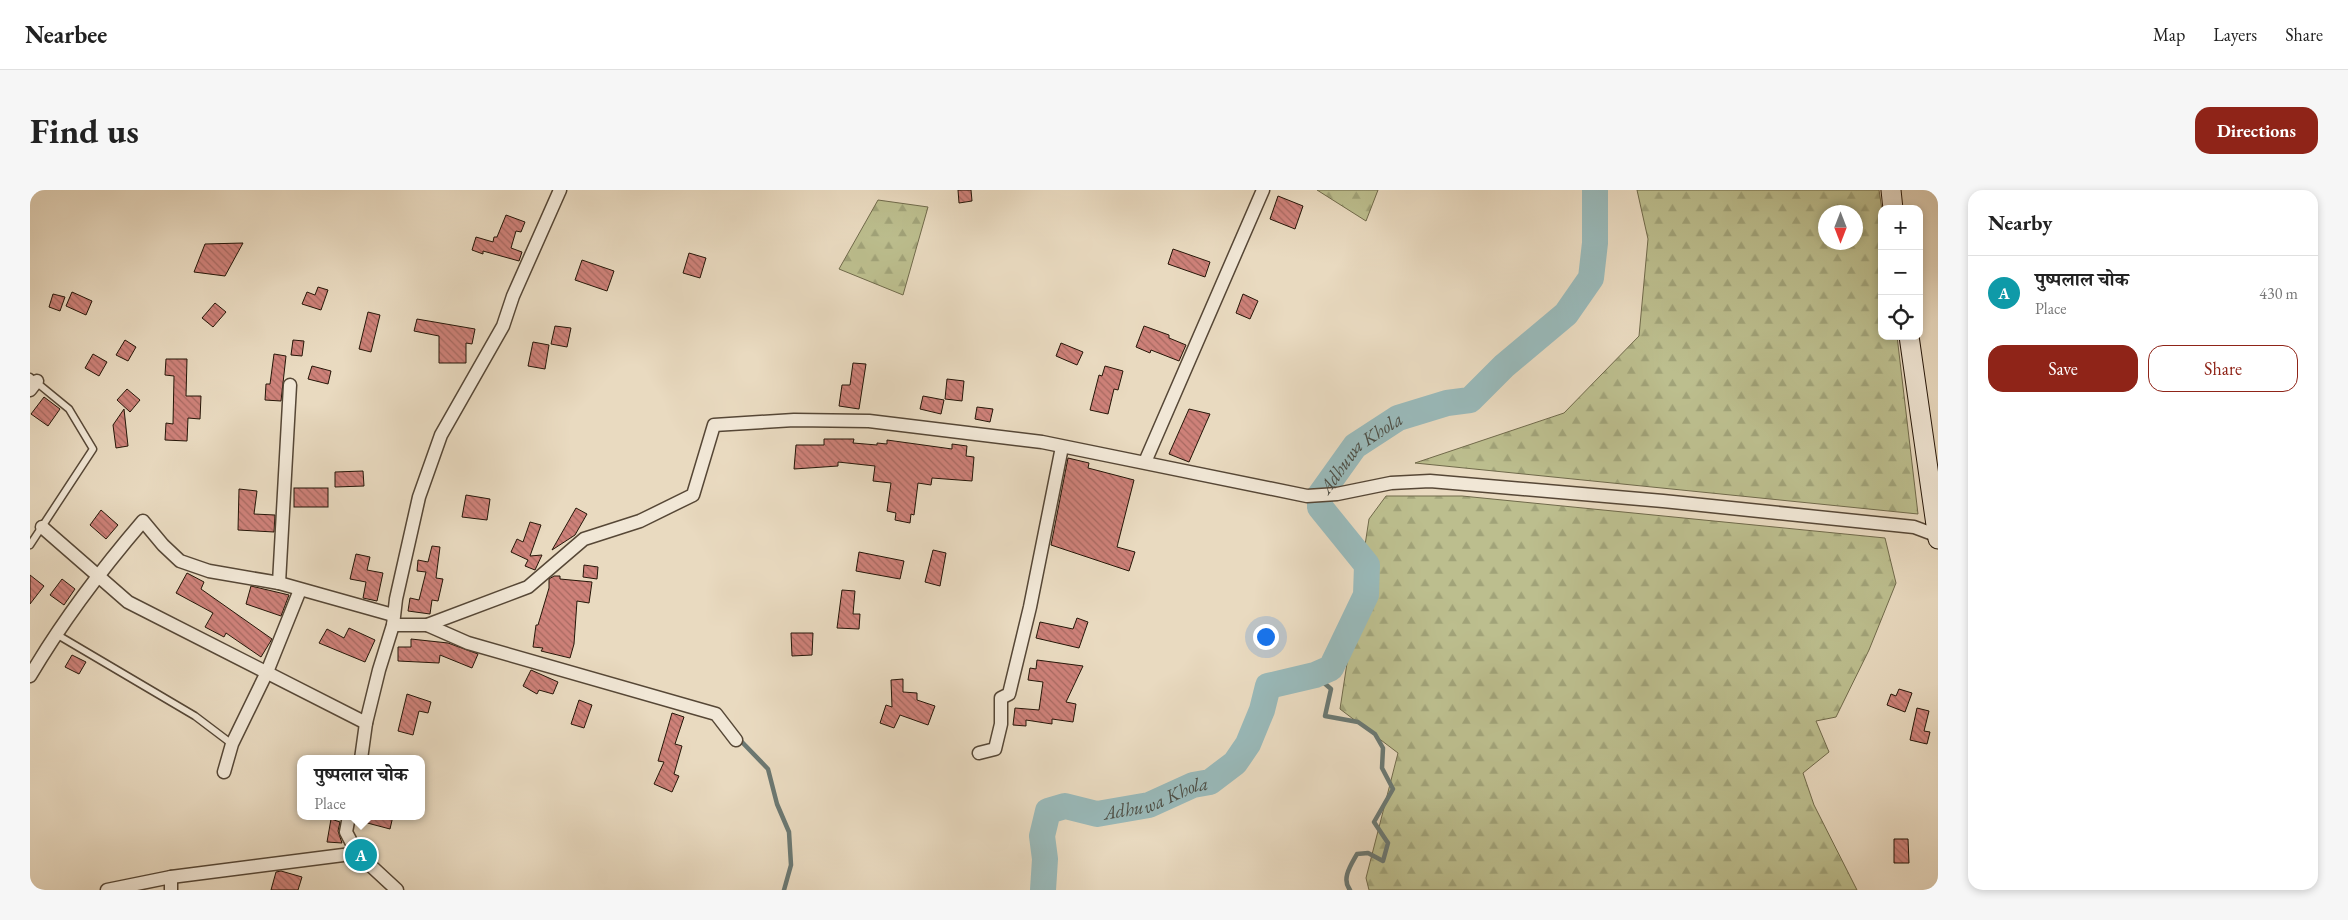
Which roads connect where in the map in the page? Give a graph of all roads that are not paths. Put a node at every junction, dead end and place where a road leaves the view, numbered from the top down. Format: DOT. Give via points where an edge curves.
graph roads {
  1 [pos="560,190"];
  2 [pos="1263,190"];
  3 [pos="1891,190"];
  4 [pos="1893,205"];
  5 [pos="1910,340"];
  6 [pos="32,383"];
  7 [pos="290,385"];
  8 [pos="1062,446"];
  9 [pos="1145,462"];
  10 [pos="42,527"];
  11 [pos="1938,537"];
  12 [pos="30,545"];
  13 [pos="98,574"];
  14 [pos="279,583"];
  15 [pos="300,590"];
  16 [pos="393,620"];
  17 [pos="427,625"];
  18 [pos="55,633"];
  19 [pos="267,672"];
  20 [pos="30,676"];
  21 [pos="366,723"];
  22 [pos="736,740"];
  23 [pos="232,744"];
  24 [pos="979,753"];
  25 [pos="362,755"];
  26 [pos="224,772"];
  27 [pos="348,820"];
  28 [pos="358,853"];
  29 [pos="171,877"];
  30 [pos="106,890"];
  31 [pos="171,890"];
  32 [pos="397,890"];
  1 -- 16 [label="street" via="503,326 441,435 419,496"];
  2 -- 9 [label="street"];
  3 -- 4 [label="street"];
  5 -- 11 [label="street"];
  6 -- 10 [label="lane" via="69,409 93,449"];
  7 -- 14 [label="street"];
  8 -- 9 [label="street"];
  8 -- 17 [label="street" via="869,421 794,420 714,425 692,495 640,521 584,539 528,587"];
  8 -- 24 [label="street" via="1030,608 1009,694 1002,698 996,749"];
  9 -- 11 [label="street" via="1307,496 1337,494 1391,483 1430,481 1914,527"];
  10 -- 12 [label="lane"];
  10 -- 13 [label="street"];
  13 -- 14 [label="street" via="143,521 180,561 209,571"];
  13 -- 18 [label="street"];
  13 -- 19 [label="street" via="128,602"];
  14 -- 15 [label="street"];
  15 -- 16 [label="street"];
  15 -- 19 [label="street"];
  16 -- 17 [label="street"];
  16 -- 21 [label="street"];
  17 -- 22 [label="street" via="468,643 716,714"];
  18 -- 20 [label="street"];
  18 -- 23 [label="lane" via="195,716"];
  19 -- 21 [label="street"];
  19 -- 23 [label="street"];
  21 -- 25 [label="street"];
  23 -- 26 [label="street"];
  27 -- 28 [label="street" via="346,832"];
  28 -- 29 [label="street"];
  28 -- 32 [label="street"];
  29 -- 30 [label="street"];
  29 -- 31 [label="street"];
}
